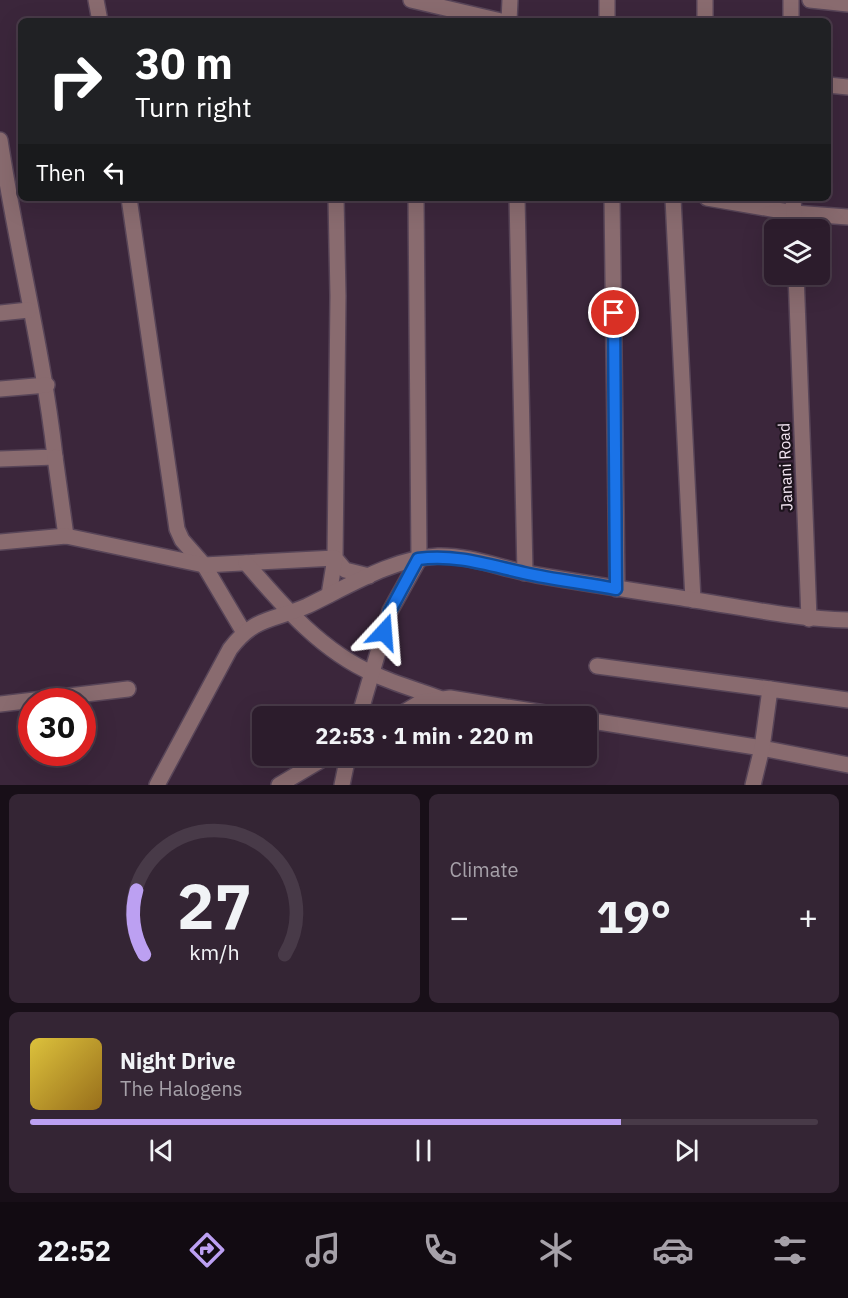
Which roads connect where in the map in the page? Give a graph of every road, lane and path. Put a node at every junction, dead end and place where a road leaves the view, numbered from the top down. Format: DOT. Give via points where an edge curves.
graph roads {
  1 [pos="96,0"];
  2 [pos="417,0"];
  3 [pos="510,0"];
  4 [pos="608,0"];
  5 [pos="705,0"];
  6 [pos="792,0"];
  7 [pos="810,0"];
  8 [pos="848,4"];
  9 [pos="99,18"];
  10 [pos="489,18"];
  11 [pos="509,18"];
  12 [pos="607,18"];
  13 [pos="705,18"];
  14 [pos="790,18"];
  15 [pos="831,85"];
  16 [pos="848,87"];
  17 [pos="0,140"];
  18 [pos="129,201"];
  19 [pos="336,201"];
  20 [pos="416,201"];
  21 [pos="517,201"];
  22 [pos="612,201"];
  23 [pos="673,201"];
  24 [pos="744,201"];
  25 [pos="794,205"];
  26 [pos="848,218"];
  27 [pos="7,229"];
  28 [pos="796,285"];
  29 [pos="29,310"];
  30 [pos="0,313"];
  31 [pos="46,385"];
  32 [pos="0,389"];
  33 [pos="55,457"];
  34 [pos="0,459"];
  35 [pos="66,536"];
  36 [pos="0,542"];
  37 [pos="335,558"];
  38 [pos="418,559"];
  39 [pos="246,563"];
  40 [pos="204,566"];
  41 [pos="525,573"];
  42 [pos="369,576"];
  43 [pos="616,589"];
  44 [pos="329,595"];
  45 [pos="693,600"];
  46 [pos="289,614"];
  47 [pos="808,619"];
  48 [pos="848,620"];
  49 [pos="243,631"];
  50 [pos="597,666"];
  51 [pos="372,674"];
  52 [pos="128,689"];
  53 [pos="770,689"];
  54 [pos="439,698"];
  55 [pos="848,700"];
  56 [pos="0,704"];
  57 [pos="362,706"];
  58 [pos="414,706"];
  59 [pos="494,706"];
  60 [pos="597,722"];
  61 [pos="762,748"];
  62 [pos="848,765"];
  63 [pos="311,766"];
  64 [pos="346,766"];
  65 [pos="157,785"];
  66 [pos="279,785"];
  67 [pos="342,785"];
  68 [pos="753,785"];
  1 -- 9 [label="street"];
  2 -- 10 [label="street"];
  3 -- 11 [label="street"];
  4 -- 12 [label="street"];
  5 -- 13 [label="street"];
  6 -- 14 [label="street"];
  7 -- 8 [label="street"];
  15 -- 16 [label="street"];
  17 -- 27 [label="street"];
  18 -- 40 [label="street" via="177,529"];
  19 -- 37 [label="street"];
  20 -- 38 [label="street"];
  21 -- 41 [label="street"];
  22 -- 43 [label="street"];
  23 -- 45 [label="street"];
  24 -- 25 [label="street"];
  25 -- 26 [label="street"];
  27 -- 29 [label="street"];
  28 -- 47 [label="street, Janani Road"];
  29 -- 30 [label="street"];
  29 -- 31 [label="street"];
  31 -- 32 [label="street"];
  31 -- 33 [label="street"];
  33 -- 34 [label="street"];
  33 -- 35 [label="street"];
  35 -- 36 [label="street"];
  35 -- 40 [label="street"];
  37 -- 39 [label="street"];
  37 -- 42 [label="street" via="345,570"];
  37 -- 44 [label="street"];
  38 -- 41 [label="street" via="440,556"];
  38 -- 42 [label="street"];
  38 -- 51 [label="street" via="390,611"];
  39 -- 40 [label="street"];
  39 -- 46 [label="street"];
  40 -- 49 [label="street"];
  41 -- 43 [label="street"];
  42 -- 44 [label="street"];
  43 -- 45 [label="street"];
  44 -- 46 [label="street"];
  45 -- 47 [label="street"];
  46 -- 49 [label="street" via="271,617"];
  46 -- 51 [label="street" via="321,641"];
  47 -- 48 [label="street"];
  49 -- 65 [label="street"];
  50 -- 53 [label="street"];
  51 -- 54 [label="street"];
  51 -- 57 [label="street"];
  52 -- 56 [label="street"];
  53 -- 55 [label="street"];
  53 -- 61 [label="street"];
  54 -- 58 [label="street"];
  54 -- 59 [label="street"];
  60 -- 61 [label="street"];
  61 -- 62 [label="street"];
  61 -- 68 [label="street"];
  63 -- 66 [label="street"];
  64 -- 67 [label="street"];
}
